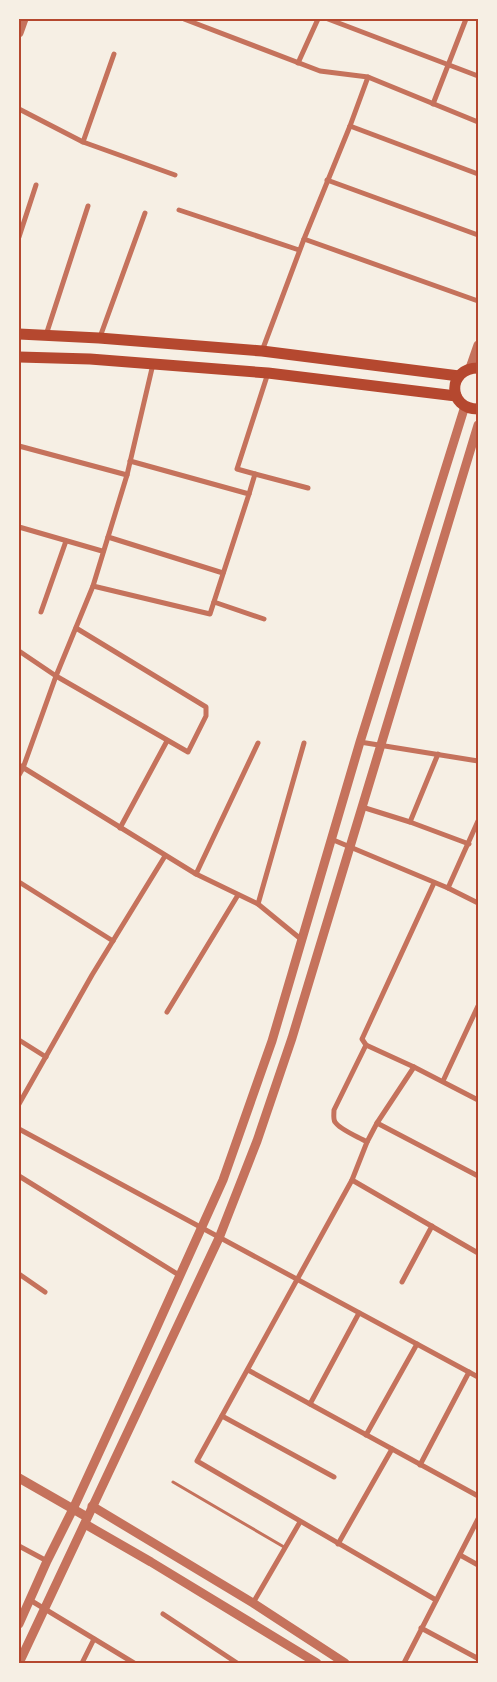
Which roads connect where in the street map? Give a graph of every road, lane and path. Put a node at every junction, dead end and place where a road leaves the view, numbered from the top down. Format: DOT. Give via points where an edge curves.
graph roads {
  1 [pos="24,19"];
  2 [pos="184,19"];
  3 [pos="318,19"];
  4 [pos="328,19"];
  5 [pos="466,19"];
  6 [pos="19,33"];
  7 [pos="114,54"];
  8 [pos="298,63"];
  9 [pos="448,64"];
  10 [pos="478,76"];
  11 [pos="368,77"];
  12 [pos="433,104"];
  13 [pos="19,109"];
  14 [pos="478,122"];
  15 [pos="350,126"];
  16 [pos="83,142"];
  17 [pos="478,174"];
  18 [pos="175,175"];
  19 [pos="327,180"];
  20 [pos="36,185"];
  21 [pos="88,206"];
  22 [pos="179,210"];
  23 [pos="145,213"];
  24 [pos="478,235"];
  25 [pos="19,237"];
  26 [pos="304,238"];
  27 [pos="299,250"];
  28 [pos="478,301"];
  29 [pos="19,334"];
  30 [pos="46,335"];
  31 [pos="100,338"];
  32 [pos="478,345"];
  33 [pos="262,351"];
  34 [pos="19,357"];
  35 [pos="154,364"];
  36 [pos="474,368"];
  37 [pos="268,373"];
  38 [pos="459,376"];
  39 [pos="456,396"];
  40 [pos="465,406"];
  41 [pos="478,408"];
  42 [pos="478,425"];
  43 [pos="19,446"];
  44 [pos="130,461"];
  45 [pos="254,474"];
  46 [pos="127,475"];
  47 [pos="308,488"];
  48 [pos="249,494"];
  49 [pos="19,527"];
  50 [pos="108,537"];
  51 [pos="66,540"];
  52 [pos="102,552"];
  53 [pos="224,573"];
  54 [pos="93,586"];
  55 [pos="214,602"];
  56 [pos="41,612"];
  57 [pos="264,619"];
  58 [pos="76,628"];
  59 [pos="19,651"];
  60 [pos="56,676"];
  61 [pos="167,741"];
  62 [pos="360,742"];
  63 [pos="304,743"];
  64 [pos="258,744"];
  65 [pos="381,746"];
  66 [pos="438,754"];
  67 [pos="478,761"];
  68 [pos="21,766"];
  69 [pos="19,775"];
  70 [pos="362,807"];
  71 [pos="478,821"];
  72 [pos="410,822"];
  73 [pos="120,828"];
  74 [pos="331,839"];
  75 [pos="469,844"];
  76 [pos="350,848"];
  77 [pos="165,856"];
  78 [pos="196,874"];
  79 [pos="19,882"];
  80 [pos="434,883"];
  81 [pos="448,888"];
  82 [pos="238,895"];
  83 [pos="478,903"];
  84 [pos="258,904"];
  85 [pos="302,940"];
  86 [pos="113,941"];
  87 [pos="478,1006"];
  88 [pos="167,1012"];
  89 [pos="19,1040"];
  90 [pos="366,1045"];
  91 [pos="46,1056"];
  92 [pos="414,1067"];
  93 [pos="443,1082"];
  94 [pos="478,1100"];
  95 [pos="19,1104"];
  96 [pos="378,1123"];
  97 [pos="19,1129"];
  98 [pos="367,1142"];
  99 [pos="19,1176"];
  100 [pos="478,1176"];
  101 [pos="352,1180"];
  102 [pos="432,1226"];
  103 [pos="201,1228"];
  104 [pos="219,1238"];
  105 [pos="478,1253"];
  106 [pos="19,1274"];
  107 [pos="179,1276"];
  108 [pos="296,1279"];
  109 [pos="402,1282"];
  110 [pos="44,1292"];
  111 [pos="359,1313"];
  112 [pos="417,1344"];
  113 [pos="248,1370"];
  114 [pos="469,1372"];
  115 [pos="478,1376"];
  116 [pos="310,1404"];
  117 [pos="222,1416"];
  118 [pos="366,1435"];
  119 [pos="392,1449"];
  120 [pos="420,1465"];
  121 [pos="334,1477"];
  122 [pos="19,1478"];
  123 [pos="173,1482"];
  124 [pos="478,1496"];
  125 [pos="92,1506"];
  126 [pos="73,1509"];
  127 [pos="478,1519"];
  128 [pos="86,1520"];
  129 [pos="300,1522"];
  130 [pos="338,1544"];
  131 [pos="19,1546"];
  132 [pos="284,1548"];
  133 [pos="460,1555"];
  134 [pos="47,1561"];
  135 [pos="478,1564"];
  136 [pos="30,1600"];
  137 [pos="436,1600"];
  138 [pos="253,1603"];
  139 [pos="45,1608"];
  140 [pos="163,1614"];
  141 [pos="19,1624"];
  142 [pos="421,1628"];
  143 [pos="94,1639"];
  144 [pos="477,1658"];
  145 [pos="20,1663"];
  146 [pos="82,1663"];
  147 [pos="134,1663"];
  148 [pos="237,1663"];
  149 [pos="317,1663"];
  150 [pos="346,1663"];
  151 [pos="404,1663"];
  1 -- 6 [label="street"];
  2 -- 8 [label="street"];
  3 -- 8 [label="street"];
  4 -- 9 [label="street"];
  5 -- 9 [label="street"];
  7 -- 16 [label="street"];
  8 -- 11 [label="street" via="320,71"];
  9 -- 10 [label="street"];
  9 -- 12 [label="street"];
  11 -- 12 [label="street"];
  11 -- 15 [label="street"];
  12 -- 14 [label="street"];
  13 -- 16 [label="street"];
  15 -- 17 [label="street"];
  15 -- 19 [label="street"];
  16 -- 18 [label="street"];
  19 -- 24 [label="street"];
  19 -- 26 [label="street"];
  20 -- 25 [label="street"];
  21 -- 30 [label="street"];
  22 -- 27 [label="street"];
  23 -- 31 [label="street"];
  26 -- 27 [label="street"];
  26 -- 28 [label="street"];
  27 -- 33 [label="street"];
  29 -- 30 [label="highway"];
  30 -- 31 [label="highway"];
  31 -- 33 [label="highway"];
  32 -- 36 [label="street"];
  33 -- 38 [label="highway"];
  34 -- 35 [label="highway"];
  35 -- 37 [label="highway"];
  35 -- 44 [label="street"];
  36 -- 38 [label="highway"];
  37 -- 39 [label="highway"];
  37 -- 45 [label="street" via="237,470"];
  38 -- 39 [label="highway"];
  39 -- 40 [label="highway"];
  40 -- 41 [label="highway"];
  40 -- 62 [label="street"];
  42 -- 65 [label="street"];
  43 -- 46 [label="street"];
  44 -- 46 [label="street"];
  44 -- 48 [label="street"];
  45 -- 47 [label="street"];
  45 -- 48 [label="street"];
  46 -- 50 [label="street"];
  48 -- 53 [label="street"];
  49 -- 51 [label="street"];
  50 -- 52 [label="street"];
  50 -- 53 [label="street"];
  51 -- 52 [label="street"];
  51 -- 56 [label="street"];
  52 -- 54 [label="street"];
  53 -- 55 [label="street"];
  54 -- 55 [label="street" via="210,614"];
  54 -- 58 [label="street"];
  55 -- 57 [label="street"];
  58 -- 60 [label="street"];
  58 -- 61 [label="street" via="206,707 206,716 188,752"];
  59 -- 60 [label="street"];
  60 -- 61 [label="street"];
  60 -- 68 [label="street"];
  61 -- 73 [label="street"];
  62 -- 65 [label="street"];
  62 -- 74 [label="street"];
  63 -- 84 [label="street"];
  64 -- 78 [label="street"];
  65 -- 66 [label="street"];
  65 -- 70 [label="street"];
  66 -- 67 [label="street"];
  66 -- 72 [label="street"];
  68 -- 69 [label="street"];
  68 -- 73 [label="street"];
  70 -- 72 [label="street"];
  70 -- 76 [label="street"];
  71 -- 75 [label="street"];
  72 -- 75 [label="street"];
  73 -- 77 [label="street"];
  74 -- 76 [label="street"];
  74 -- 85 [label="street"];
  75 -- 81 [label="street"];
  76 -- 80 [label="street"];
  76 -- 104 [label="street" via="292,1038"];
  77 -- 78 [label="street"];
  77 -- 86 [label="street"];
  78 -- 82 [label="street"];
  79 -- 86 [label="street"];
  80 -- 81 [label="street"];
  80 -- 90 [label="street" via="362,1039"];
  81 -- 83 [label="street"];
  82 -- 84 [label="street"];
  82 -- 88 [label="street"];
  84 -- 85 [label="street"];
  85 -- 103 [label="street" via="272,1040 223,1180"];
  86 -- 91 [label="street"];
  87 -- 93 [label="street"];
  89 -- 91 [label="street"];
  90 -- 92 [label="street"];
  90 -- 98 [label="street" via="333,1117 341,1128"];
  91 -- 95 [label="street"];
  92 -- 93 [label="street"];
  92 -- 96 [label="street"];
  93 -- 94 [label="street"];
  96 -- 98 [label="street"];
  96 -- 100 [label="street"];
  97 -- 103 [label="street"];
  98 -- 101 [label="street"];
  99 -- 107 [label="street"];
  101 -- 102 [label="street"];
  101 -- 108 [label="street"];
  102 -- 105 [label="street"];
  102 -- 109 [label="street"];
  103 -- 104 [label="street"];
  103 -- 107 [label="street"];
  104 -- 108 [label="street"];
  104 -- 125 [label="street"];
  106 -- 110 [label="street"];
  107 -- 126 [label="street"];
  108 -- 111 [label="street"];
  108 -- 113 [label="street"];
  111 -- 112 [label="street"];
  111 -- 116 [label="street"];
  112 -- 114 [label="street"];
  112 -- 118 [label="street"];
  113 -- 116 [label="street"];
  113 -- 117 [label="street"];
  114 -- 115 [label="street"];
  114 -- 120 [label="street"];
  116 -- 118 [label="street"];
  117 -- 121 [label="street"];
  117 -- 129 [label="street" via="197,1461"];
  118 -- 119 [label="street"];
  119 -- 120 [label="street"];
  119 -- 130 [label="street"];
  120 -- 124 [label="street"];
  122 -- 126 [label="street"];
  123 -- 132 [label="lane"];
  125 -- 128 [label="street"];
  125 -- 138 [label="street"];
  126 -- 128 [label="street"];
  126 -- 134 [label="street"];
  127 -- 133 [label="street"];
  128 -- 139 [label="street"];
  128 -- 149 [label="street"];
  129 -- 130 [label="street"];
  129 -- 132 [label="street"];
  130 -- 137 [label="street"];
  131 -- 134 [label="street"];
  132 -- 138 [label="street"];
  133 -- 135 [label="street"];
  133 -- 137 [label="street"];
  134 -- 136 [label="street"];
  136 -- 139 [label="street"];
  136 -- 141 [label="street"];
  137 -- 142 [label="street"];
  138 -- 150 [label="street"];
  139 -- 143 [label="street"];
  139 -- 145 [label="street"];
  140 -- 148 [label="street"];
  142 -- 144 [label="street"];
  142 -- 151 [label="street"];
  143 -- 146 [label="street"];
  143 -- 147 [label="street"];
}
